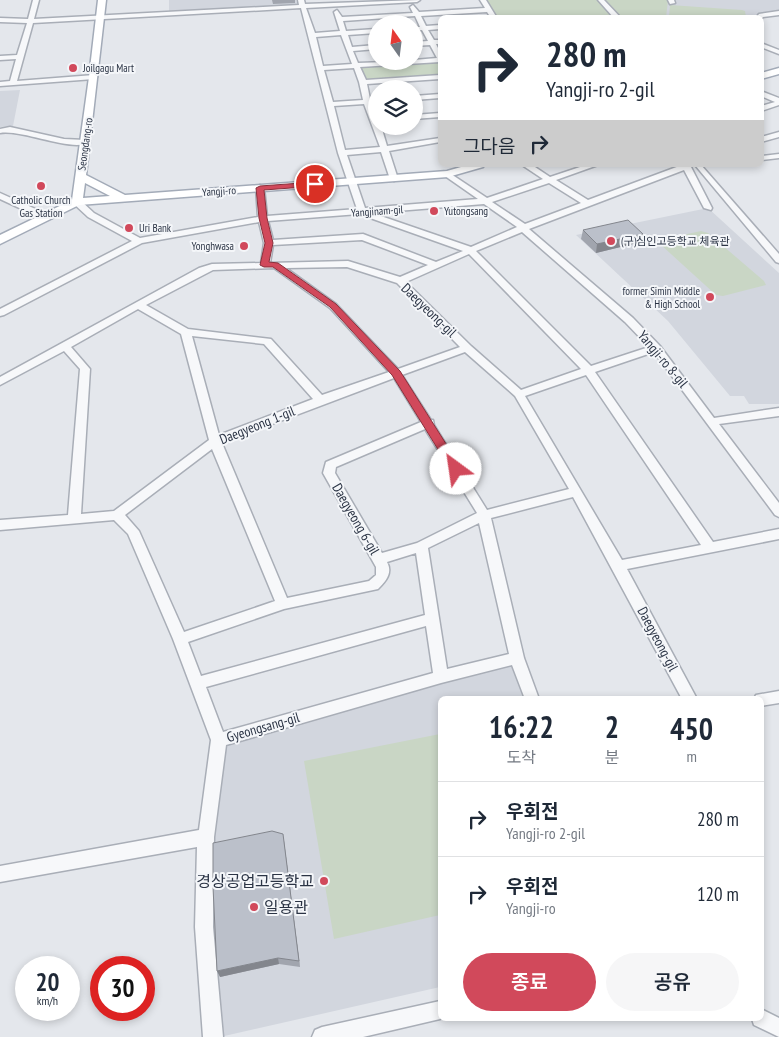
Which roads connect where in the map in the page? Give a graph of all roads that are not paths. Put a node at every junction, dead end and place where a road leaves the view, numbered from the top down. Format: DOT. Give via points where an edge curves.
graph roads {
  1 [pos="36,0"];
  2 [pos="102,0"];
  3 [pos="266,0"];
  4 [pos="409,0"];
  5 [pos="417,0"];
  6 [pos="483,0"];
  7 [pos="601,0"];
  8 [pos="334,2"];
  9 [pos="301,3"];
  10 [pos="268,8"];
  11 [pos="488,10"];
  12 [pos="779,13"];
  13 [pos="417,14"];
  14 [pos="492,15"];
  15 [pos="615,15"];
  16 [pos="762,15"];
  17 [pos="98,17"];
  18 [pos="339,19"];
  19 [pos="0,20"];
  20 [pos="30,22"];
  21 [pos="438,27"];
  22 [pos="424,28"];
  23 [pos="368,31"];
  24 [pos="343,33"];
  25 [pos="312,35"];
  26 [pos="438,42"];
  27 [pos="423,43"];
  28 [pos="431,43"];
  29 [pos="764,46"];
  30 [pos="368,48"];
  31 [pos="349,49"];
  32 [pos="779,52"];
  33 [pos="438,55"];
  34 [pos="19,57"];
  35 [pos="0,58"];
  36 [pos="438,59"];
  37 [pos="356,66"];
  38 [pos="319,68"];
  39 [pos="779,71"];
  40 [pos="764,75"];
  41 [pos="94,77"];
  42 [pos="438,77"];
  43 [pos="364,82"];
  44 [pos="13,83"];
  45 [pos="0,84"];
  46 [pos="764,94"];
  47 [pos="438,96"];
  48 [pos="423,97"];
  49 [pos="367,102"];
  50 [pos="779,102"];
  51 [pos="328,104"];
  52 [pos="764,108"];
  53 [pos="438,115"];
  54 [pos="423,116"];
  55 [pos="0,130"];
  56 [pos="779,134"];
  57 [pos="380,135"];
  58 [pos="764,139"];
  59 [pos="438,140"];
  60 [pos="85,142"];
  61 [pos="385,149"];
  62 [pos="342,153"];
  63 [pos="779,156"];
  64 [pos="764,158"];
  65 [pos="472,167"];
  66 [pos="529,167"];
  67 [pos="588,167"];
  68 [pos="680,167"];
  69 [pos="684,167"];
  70 [pos="699,167"];
  71 [pos="448,174"];
  72 [pos="80,176"];
  73 [pos="394,179"];
  74 [pos="550,180"];
  75 [pos="351,182"];
  76 [pos="260,188"];
  77 [pos="0,196"];
  78 [pos="124,198"];
  79 [pos="486,201"];
  80 [pos="77,202"];
  81 [pos="588,204"];
  82 [pos="708,208"];
  83 [pos="362,212"];
  84 [pos="48,218"];
  85 [pos="263,218"];
  86 [pos="524,228"];
  87 [pos="0,240"];
  88 [pos="139,241"];
  89 [pos="269,243"];
  90 [pos="470,250"];
  91 [pos="779,260"];
  92 [pos="270,265"];
  93 [pos="436,265"];
  94 [pos="400,281"];
  95 [pos="138,305"];
  96 [pos="0,314"];
  97 [pos="186,332"];
  98 [pos="64,346"];
  99 [pos="467,348"];
  100 [pos="656,348"];
  101 [pos="588,370"];
  102 [pos="396,373"];
  103 [pos="0,382"];
  104 [pos="519,394"];
  105 [pos="320,400"];
  106 [pos="779,412"];
  107 [pos="712,422"];
  108 [pos="429,423"];
  109 [pos="216,441"];
  110 [pos="576,492"];
  111 [pos="779,512"];
  112 [pos="118,515"];
  113 [pos="484,515"];
  114 [pos="74,518"];
  115 [pos="0,525"];
  116 [pos="779,534"];
  117 [pos="421,546"];
  118 [pos="710,548"];
  119 [pos="379,559"];
  120 [pos="618,566"];
  121 [pos="284,604"];
  122 [pos="432,619"];
  123 [pos="180,639"];
  124 [pos="518,658"];
  125 [pos="441,677"];
  126 [pos="198,684"];
  127 [pos="531,696"];
  128 [pos="688,696"];
  129 [pos="779,697"];
  130 [pos="764,700"];
  131 [pos="219,740"];
  132 [pos="206,837"];
  133 [pos="0,874"];
  134 [pos="438,1011"];
  135 [pos="764,1020"];
  136 [pos="779,1028"];
  137 [pos="379,1030"];
  138 [pos="213,1037"];
  139 [pos="322,1037"];
  1 -- 20 [label="street"];
  2 -- 17 [label="main road, Seongdang-ro"];
  3 -- 10 [label="street"];
  4 -- 5 [label="street"];
  4 -- 8 [label="street"];
  4 -- 13 [label="street"];
  6 -- 11 [label="street"];
  7 -- 15 [label="street"];
  8 -- 9 [label="street"];
  8 -- 18 [label="street"];
  9 -- 10 [label="street"];
  9 -- 25 [label="street"];
  10 -- 17 [label="street" via="166,10"];
  11 -- 13 [label="street"];
  11 -- 14 [label="street"];
  12 -- 16 [label="street"];
  13 -- 18 [label="street"];
  13 -- 22 [label="street"];
  17 -- 20 [label="street"];
  17 -- 41 [label="main road, Seongdang-ro"];
  18 -- 24 [label="street"];
  19 -- 20 [label="street"];
  20 -- 34 [label="street"];
  21 -- 22 [label="street"];
  22 -- 28 [label="street"];
  23 -- 24 [label="street"];
  24 -- 25 [label="street"];
  24 -- 31 [label="street"];
  25 -- 38 [label="street"];
  26 -- 28 [label="street"];
  27 -- 28 [label="street"];
  28 -- 33 [label="street"];
  29 -- 32 [label="street"];
  30 -- 31 [label="street"];
  31 -- 37 [label="street"];
  34 -- 35 [label="street"];
  34 -- 44 [label="street"];
  36 -- 37 [label="street"];
  37 -- 38 [label="street"];
  37 -- 43 [label="street"];
  38 -- 51 [label="street"];
  39 -- 40 [label="main road"];
  41 -- 44 [label="street"];
  41 -- 60 [label="main road, Seongdang-ro"];
  42 -- 43 [label="street"];
  43 -- 49 [label="street"];
  44 -- 45 [label="street"];
  46 -- 50 [label="street"];
  47 -- 48 [label="street"];
  49 -- 51 [label="street"];
  50 -- 52 [label="street"];
  51 -- 62 [label="street"];
  53 -- 54 [label="street"];
  55 -- 60 [label="street" via="10,129 64,142"];
  56 -- 58 [label="street"];
  57 -- 61 [label="street"];
  59 -- 61 [label="street"];
  60 -- 72 [label="main road, Seongdang-ro"];
  61 -- 62 [label="street"];
  61 -- 73 [label="street"];
  62 -- 75 [label="street"];
  63 -- 64 [label="street"];
  65 -- 71 [label="main road, Yangji-ro"];
  66 -- 74 [label="street"];
  67 -- 74 [label="street, Yangjinam-gil"];
  68 -- 81 [label="street"];
  69 -- 82 [label="street"];
  70 -- 91 [label="street"];
  71 -- 73 [label="main road, Yangji-ro"];
  71 -- 79 [label="street, Yangji-ro 8-gil"];
  72 -- 78 [label="main road"];
  72 -- 80 [label="main road, Seongdang-ro"];
  73 -- 75 [label="main road, Yangji-ro"];
  74 -- 79 [label="street, Yangjinam-gil"];
  74 -- 81 [label="street"];
  75 -- 76 [label="main road, Yangji-ro"];
  75 -- 83 [label="street"];
  76 -- 78 [label="main road, Yangji-ro"];
  76 -- 85 [label="street"];
  77 -- 84 [label="street"];
  78 -- 80 [label="main road, Yangji-ro"];
  79 -- 83 [label="street, Yangjinam-gil"];
  79 -- 86 [label="street, Yangji-ro 8-gil"];
  80 -- 84 [label="main road"];
  80 -- 88 [label="street" via="91,215"];
  81 -- 86 [label="street"];
  83 -- 85 [label="street, Yangjinam-gil"];
  83 -- 90 [label="street"];
  84 -- 87 [label="main road"];
  85 -- 88 [label="street, Yangjinam-gil"];
  85 -- 89 [label="street"];
  86 -- 90 [label="street"];
  86 -- 100 [label="street, Yangji-ro 8-gil" via="629,320"];
  88 -- 96 [label="street, Yangjinam-gil"];
  89 -- 92 [label="street"];
  89 -- 93 [label="street" via="363,237"];
  90 -- 93 [label="street"];
  90 -- 101 [label="street"];
  92 -- 94 [label="street, Daegyeong-gil" via="348,264"];
  92 -- 95 [label="street, Daegyeong-gil" via="226,265 202,270"];
  92 -- 102 [label="street" via="333,306"];
  93 -- 94 [label="street"];
  94 -- 99 [label="street, Daegyeong-gil"];
  95 -- 97 [label="street"];
  95 -- 98 [label="street, Daegyeong-gil"];
  97 -- 105 [label="street" via="267,341"];
  97 -- 109 [label="street"];
  98 -- 103 [label="street, Daegyeong-gil"];
  98 -- 114 [label="street" via="85,368"];
  99 -- 102 [label="street, Daegyeong 1-gil"];
  99 -- 104 [label="street, Daegyeong-gil"];
  100 -- 101 [label="street"];
  100 -- 107 [label="street, Yangji-ro 8-gil"];
  101 -- 104 [label="street"];
  101 -- 118 [label="street"];
  102 -- 105 [label="street, Daegyeong 1-gil"];
  102 -- 108 [label="street"];
  104 -- 110 [label="street, Daegyeong-gil"];
  105 -- 109 [label="street, Daegyeong 1-gil"];
  106 -- 107 [label="street"];
  107 -- 111 [label="street, Yangji-ro 8-gil"];
  108 -- 113 [label="street"];
  108 -- 119 [label="street, Daegyeong 6-gil" via="330,465 329,473"];
  109 -- 112 [label="street, Daegyeong 1-gil"];
  109 -- 121 [label="street"];
  110 -- 113 [label="street"];
  110 -- 120 [label="street, Daegyeong-gil"];
  112 -- 114 [label="street"];
  112 -- 123 [label="street, Gyeongsang-gil" via="133,532"];
  113 -- 117 [label="street"];
  113 -- 124 [label="street"];
  114 -- 115 [label="street"];
  116 -- 118 [label="street"];
  117 -- 119 [label="street"];
  117 -- 122 [label="street"];
  118 -- 120 [label="street"];
  119 -- 121 [label="street, Daegyeong 6-gil" via="383,566 382,577 374,585"];
  120 -- 128 [label="street, Daegyeong-gil"];
  121 -- 123 [label="street, Daegyeong 6-gil"];
  122 -- 125 [label="street"];
  122 -- 126 [label="street"];
  123 -- 126 [label="street, Gyeongsang-gil"];
  124 -- 125 [label="street, Gyeongsang-gil"];
  124 -- 127 [label="street"];
  125 -- 131 [label="street, Gyeongsang-gil"];
  126 -- 131 [label="street, Gyeongsang-gil"];
  129 -- 130 [label="street"];
  131 -- 132 [label="street"];
  132 -- 133 [label="street"];
  132 -- 138 [label="street" via="204,927"];
  134 -- 137 [label="street"];
  135 -- 136 [label="street"];
  137 -- 139 [label="street"];
}
